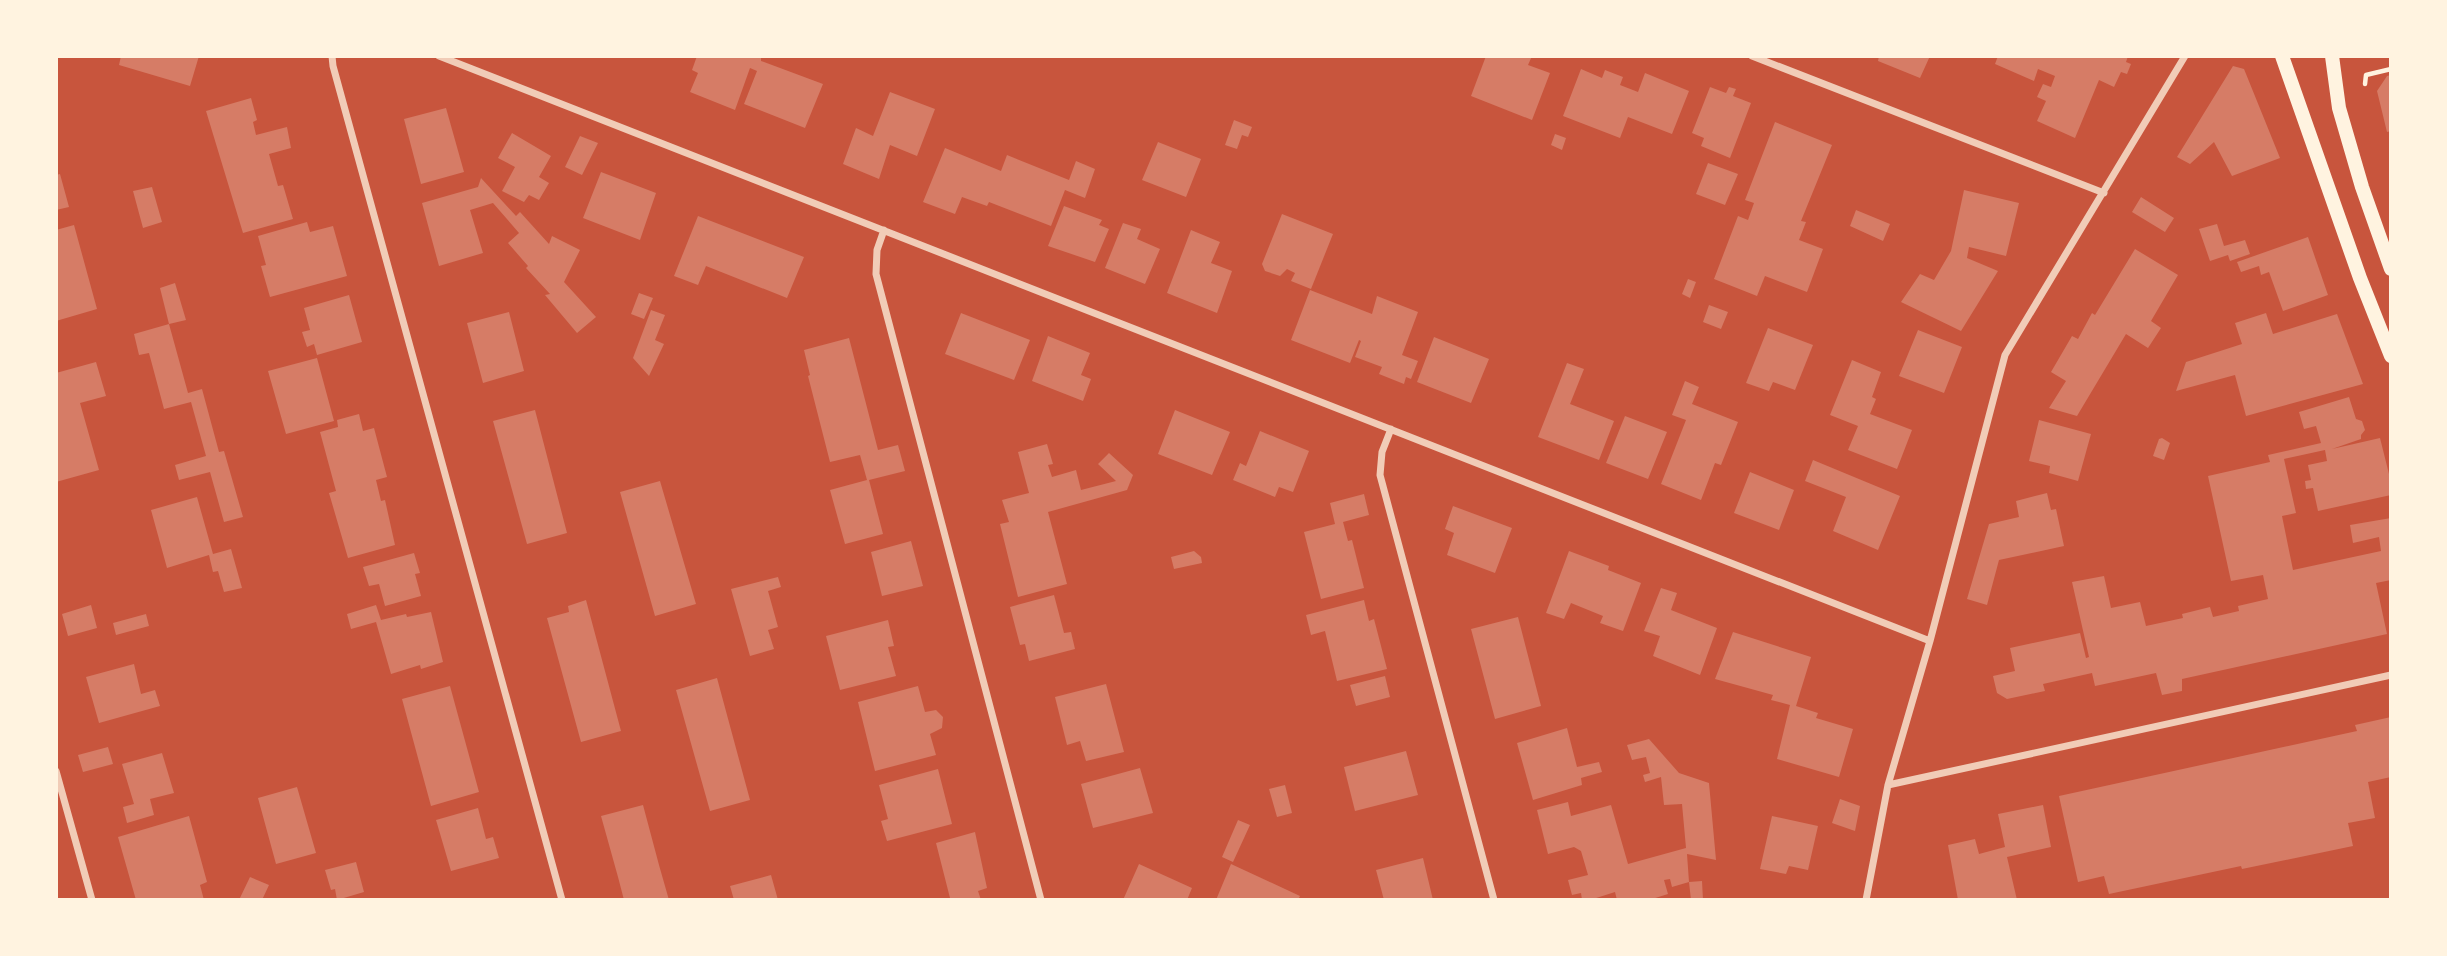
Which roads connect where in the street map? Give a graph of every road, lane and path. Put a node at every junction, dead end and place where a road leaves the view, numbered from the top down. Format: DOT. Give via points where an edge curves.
graph roads {
  1 [pos="332,56"];
  2 [pos="439,56"];
  3 [pos="1752,56"];
  4 [pos="2185,56"];
  5 [pos="2282,56"];
  6 [pos="2332,56"];
  7 [pos="2391,69"];
  8 [pos="2365,89"];
  9 [pos="2104,193"];
  10 [pos="884,230"];
  11 [pos="2391,269"];
  12 [pos="2391,356"];
  13 [pos="1391,429"];
  14 [pos="1930,641"];
  15 [pos="2391,675"];
  16 [pos="56,771"];
  17 [pos="1888,785"];
  18 [pos="92,900"];
  19 [pos="562,900"];
  20 [pos="1041,900"];
  21 [pos="1494,900"];
  22 [pos="1866,900"];
  1 -- 19 [label="street"];
  2 -- 10 [label="street"];
  3 -- 9 [label="street"];
  4 -- 9 [label="street"];
  5 -- 12 [label="main road"];
  6 -- 11 [label="main road" via="2339,108"];
  7 -- 8 [label="path" via="2366,75"];
  9 -- 14 [label="street" via="2005,355"];
  10 -- 13 [label="street"];
  10 -- 20 [label="street" via="876,274"];
  13 -- 14 [label="street"];
  13 -- 21 [label="street" via="1380,475"];
  14 -- 17 [label="street"];
  15 -- 17 [label="street"];
  16 -- 18 [label="street"];
  17 -- 22 [label="street"];
}
